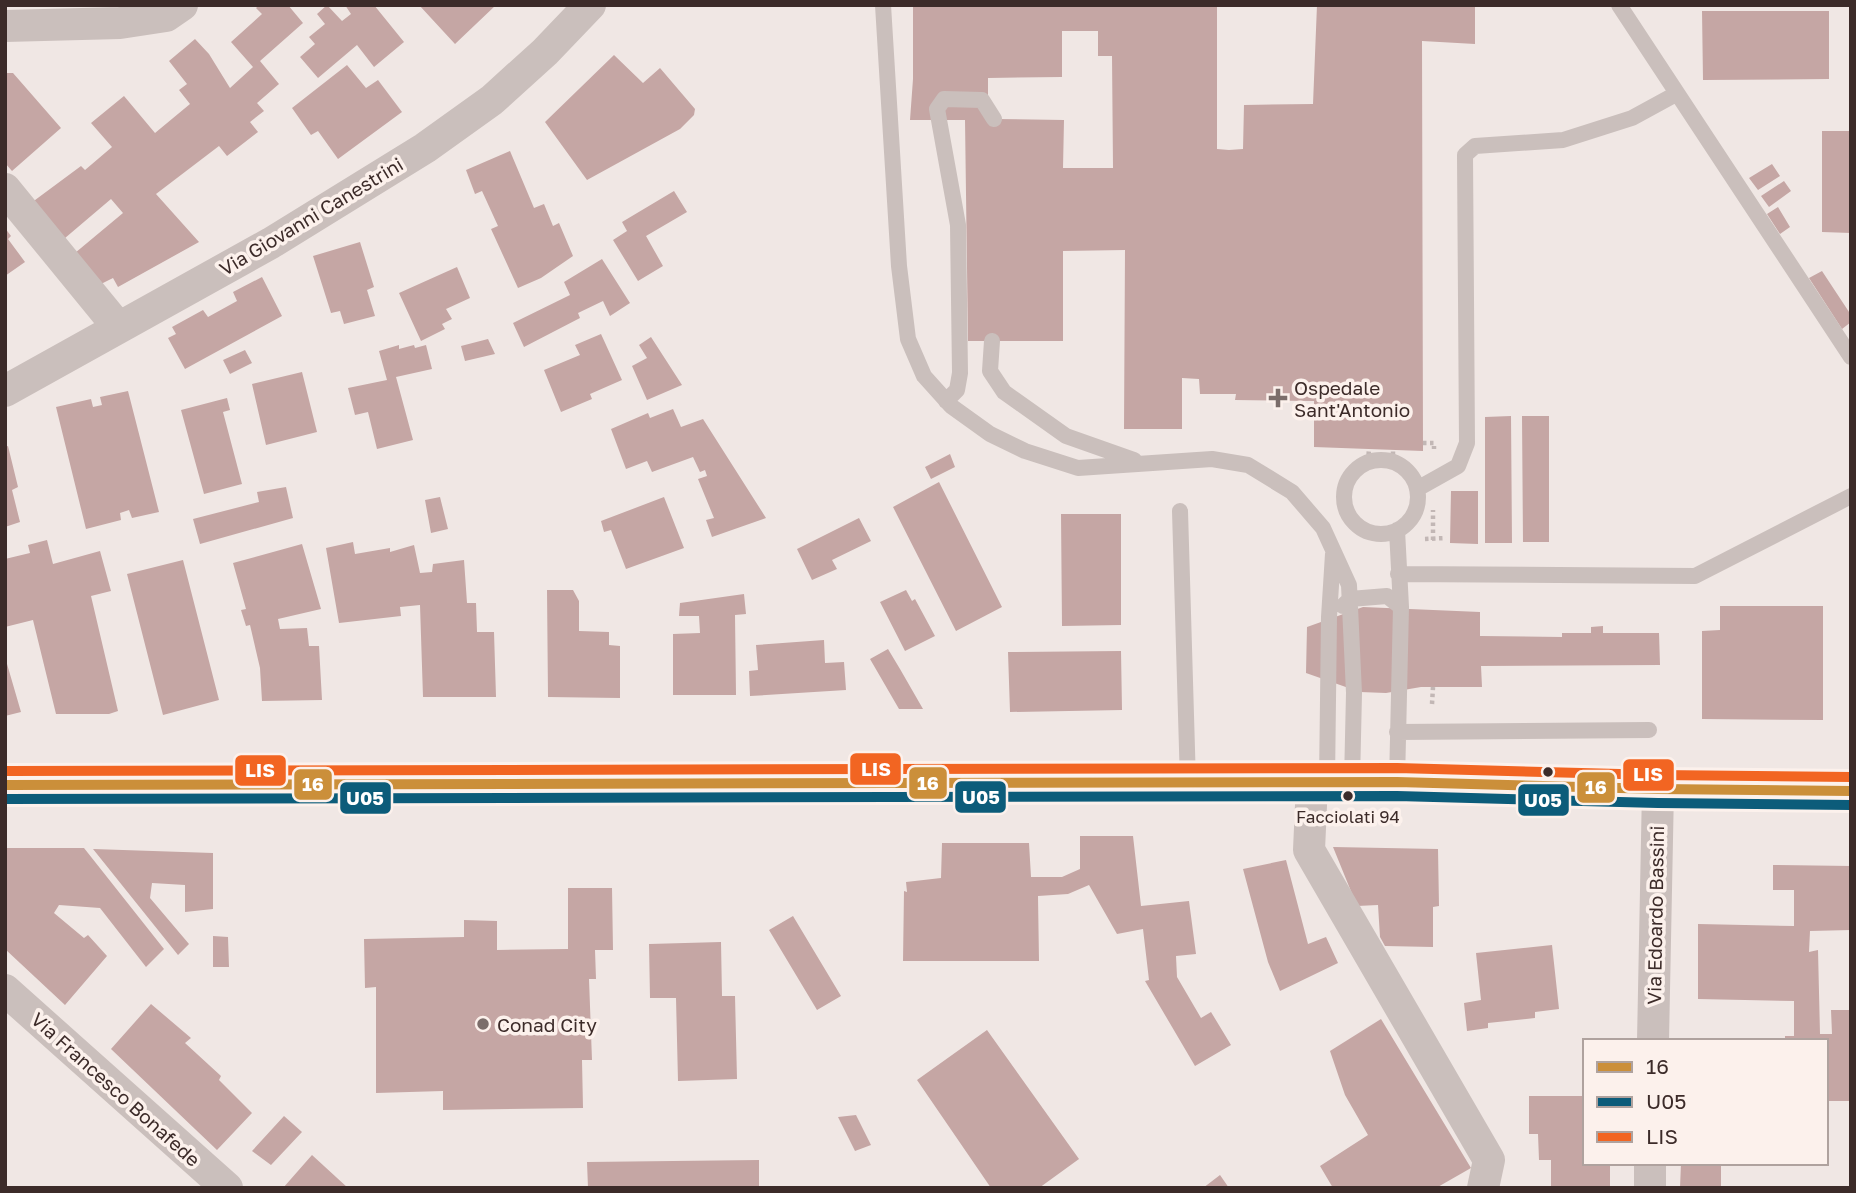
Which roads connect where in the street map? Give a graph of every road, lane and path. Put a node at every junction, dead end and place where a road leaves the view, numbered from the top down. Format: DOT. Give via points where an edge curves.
graph roads {
  1 [pos="182,5"];
  2 [pos="590,5"];
  3 [pos="883,5"];
  4 [pos="1619,5"];
  5 [pos="5,26"];
  6 [pos="1676,94"];
  7 [pos="994,120"];
  8 [pos="5,189"];
  9 [pos="118,327"];
  10 [pos="992,341"];
  11 [pos="1851,358"];
  12 [pos="5,391"];
  13 [pos="946,401"];
  14 [pos="1143,463"];
  15 [pos="1433,480"];
  16 [pos="1417,489"];
  17 [pos="1851,496"];
  18 [pos="1180,511"];
  19 [pos="1348,514"];
  20 [pos="1324,528"];
  21 [pos="1397,530"];
  22 [pos="1433,538"];
  23 [pos="1446,538"];
  24 [pos="1416,539"];
  25 [pos="1333,552"];
  26 [pos="1398,574"];
  27 [pos="1433,575"];
  28 [pos="1350,599"];
  29 [pos="1401,607"];
  30 [pos="1329,617"];
  31 [pos="1649,730"];
  32 [pos="1398,732"];
  33 [pos="1330,782"];
  34 [pos="1397,782"];
  35 [pos="1188,783"];
  36 [pos="5,785"];
  37 [pos="1658,789"];
  38 [pos="1851,791"];
  39 [pos="5,990"];
  40 [pos="1653,1039"];
  41 [pos="1650,1165"];
  42 [pos="228,1188"];
  43 [pos="1483,1188"];
  44 [pos="1650,1188"];
  1 -- 5 [label="street" via="166,16 120,23"];
  2 -- 9 [label="street, Via Giovanni Canestrini" via="492,100 425,148 271,243"];
  3 -- 13 [label="lane" via="898,253 908,339 924,376"];
  4 -- 6 [label="lane"];
  6 -- 11 [label="lane"];
  6 -- 15 [label="lane" via="1632,118 1563,141 1475,146 1465,155 1467,443 1458,466"];
  7 -- 13 [label="lane" via="982,100 944,99 937,110 958,225 960,373 957,390"];
  8 -- 9 [label="street"];
  9 -- 12 [label="street, Via Giovanni Canestrini"];
  10 -- 14 [label="lane" via="990,371 1004,392 1066,436"];
  13 -- 14 [label="lane" via="990,434 1065,464 1078,468"];
  14 -- 20 [label="lane" via="1212,459 1248,465 1292,492"];
  15 -- 16 [label="lane"];
  15 -- 22 [label="path"];
  16 -- 19 [label="lane" via="1393,456 1381,460 1368,455 1345,489"];
  16 -- 21 [label="lane" via="1414,513"];
  17 -- 27 [label="lane" via="1695,576"];
  18 -- 35 [label="lane"];
  19 -- 20 [label="lane"];
  19 -- 21 [label="lane" via="1363,530 1375,534"];
  20 -- 25 [label="lane"];
  21 -- 26 [label="lane"];
  22 -- 23 [label="path"];
  22 -- 24 [label="path"];
  22 -- 27 [label="path"];
  25 -- 28 [label="lane" via="1349,585"];
  25 -- 30 [label="lane"];
  26 -- 27 [label="lane"];
  26 -- 29 [label="lane"];
  28 -- 29 [label="lane" via="1387,596"];
  28 -- 30 [label="lane"];
  28 -- 33 [label="lane" via="1354,693"];
  29 -- 32 [label="lane"];
  30 -- 33 [label="lane"];
  31 -- 32 [label="lane"];
  32 -- 34 [label="lane"];
  33 -- 34 [label="main road"];
  33 -- 35 [label="main road"];
  33 -- 43 [label="street" via="1309,850 1489,1160"];
  34 -- 37 [label="main road"];
  35 -- 36 [label="main road"];
  37 -- 38 [label="main road"];
  37 -- 40 [label="street, Via Edoardo Bassini"];
  39 -- 42 [label="street, Via Francesco Bonafede"];
  41 -- 44 [label="street"];
}
